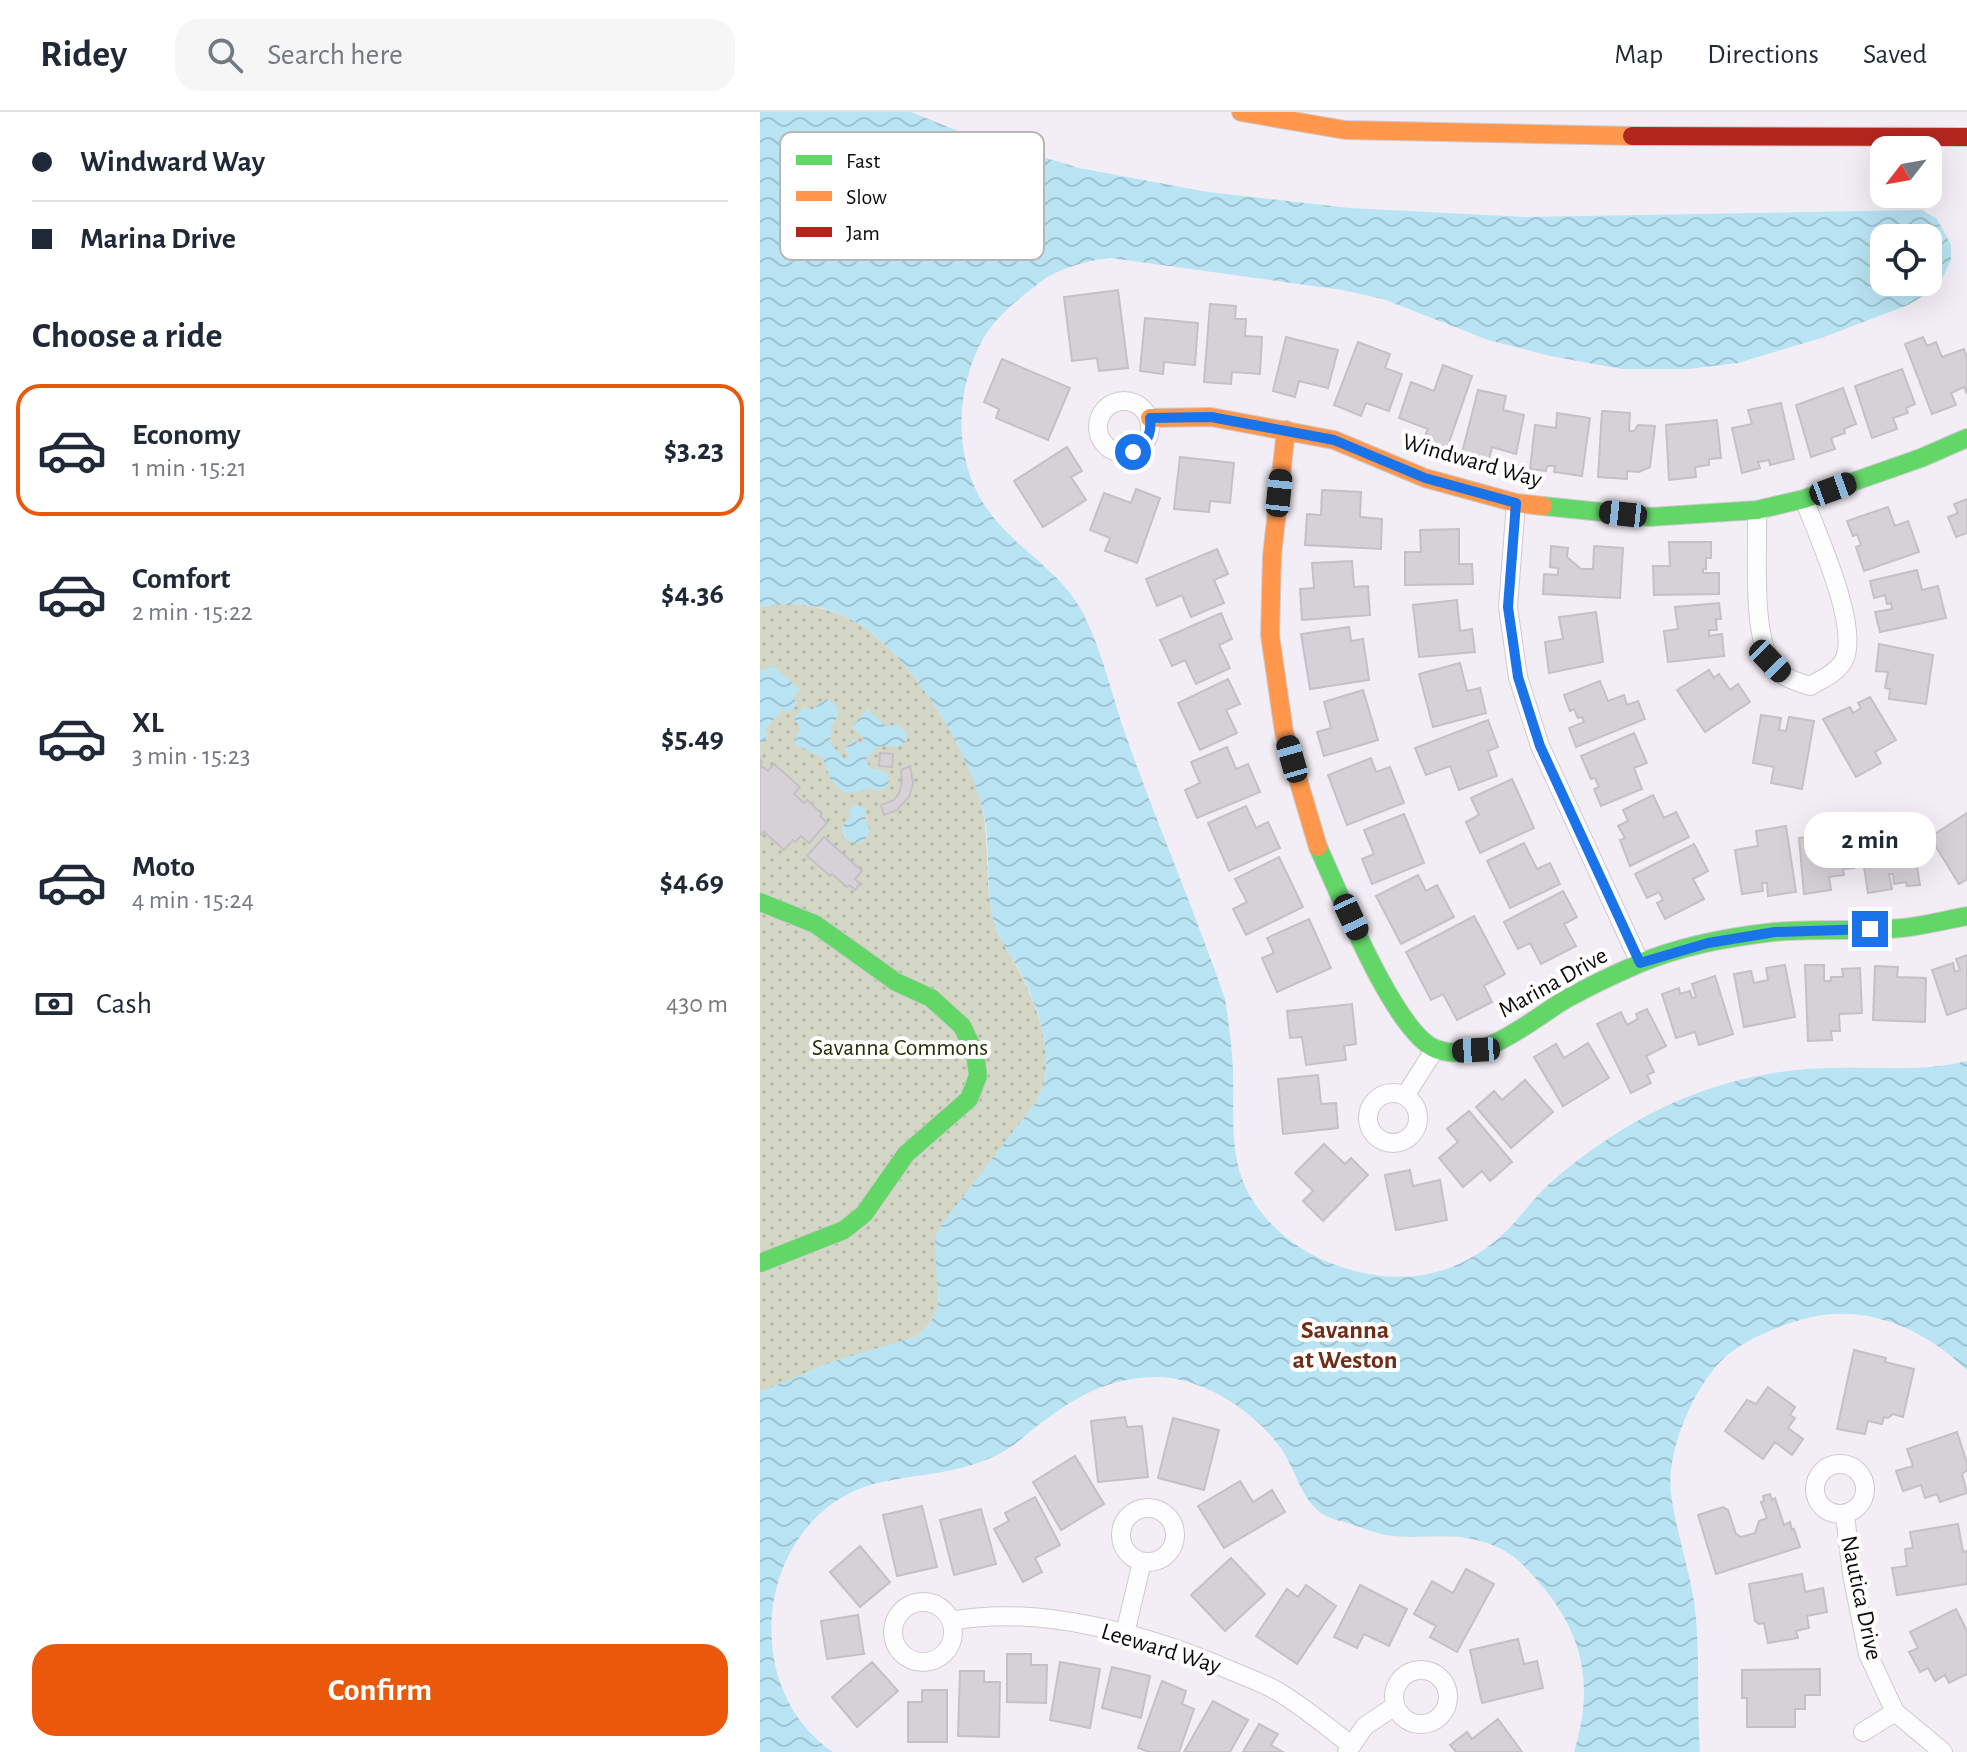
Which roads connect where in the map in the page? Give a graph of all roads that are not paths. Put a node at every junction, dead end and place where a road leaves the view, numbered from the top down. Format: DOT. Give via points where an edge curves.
graph roads {
  1 [pos="1241,112"];
  2 [pos="1460,112"];
  3 [pos="1460,132"];
  4 [pos="1967,137"];
  5 [pos="1150,418"];
  6 [pos="1286,430"];
  7 [pos="1967,438"];
  8 [pos="1804,499"];
  9 [pos="1516,503"];
  10 [pos="1757,510"];
  11 [pos="760,902"];
  12 [pos="1967,916"];
  13 [pos="1640,963"];
  14 [pos="1435,1049"];
  15 [pos="1405,1096"];
  16 [pos="760,1263"];
  17 [pos="1845,1515"];
  18 [pos="1142,1562"];
  19 [pos="951,1621"];
  20 [pos="1125,1633"];
  21 [pos="1395,1706"];
  22 [pos="1895,1712"];
  23 [pos="1863,1732"];
  24 [pos="1349,1749"];
  25 [pos="1943,1752"];
  1 -- 3 [label="street" via="1345,130"];
  2 -- 3 [label="street"];
  3 -- 4 [label="street"];
  5 -- 6 [label="street, Windward Way" via="1211,417"];
  6 -- 9 [label="street, Windward Way" via="1334,440 1425,478"];
  6 -- 14 [label="street" via="1272,556 1270,635 1284,732 1314,839 1388,995 1413,1031"];
  7 -- 8 [label="street, Windward Way"];
  8 -- 10 [label="street, Windward Way"];
  8 -- 10 [label="street" via="1840,594 1847,631 1844,659 1831,675 1810,686 1787,679 1770,661 1760,624"];
  9 -- 10 [label="street, Windward Way" via="1650,517"];
  9 -- 13 [label="street" via="1508,607 1518,677 1540,746"];
  11 -- 16 [label="street" via="815,924 896,982 931,998 962,1026 975,1053 978,1076 969,1099 906,1154 864,1214 844,1230"];
  12 -- 13 [label="street, Marina Drive" via="1902,928 1775,932 1708,943"];
  13 -- 14 [label="street, Marina Drive" via="1568,998 1501,1041 1476,1050"];
  14 -- 15 [label="street"];
  17 -- 22 [label="street, Nautica Drive" via="1868,1654"];
  18 -- 20 [label="street"];
  19 -- 20 [label="street, Leeward Way" via="1029,1618"];
  20 -- 24 [label="street, Leeward Way" via="1276,1690"];
  21 -- 24 [label="street" via="1365,1726"];
  22 -- 23 [label="street"];
  22 -- 25 [label="street, Nautica Drive"];
}
